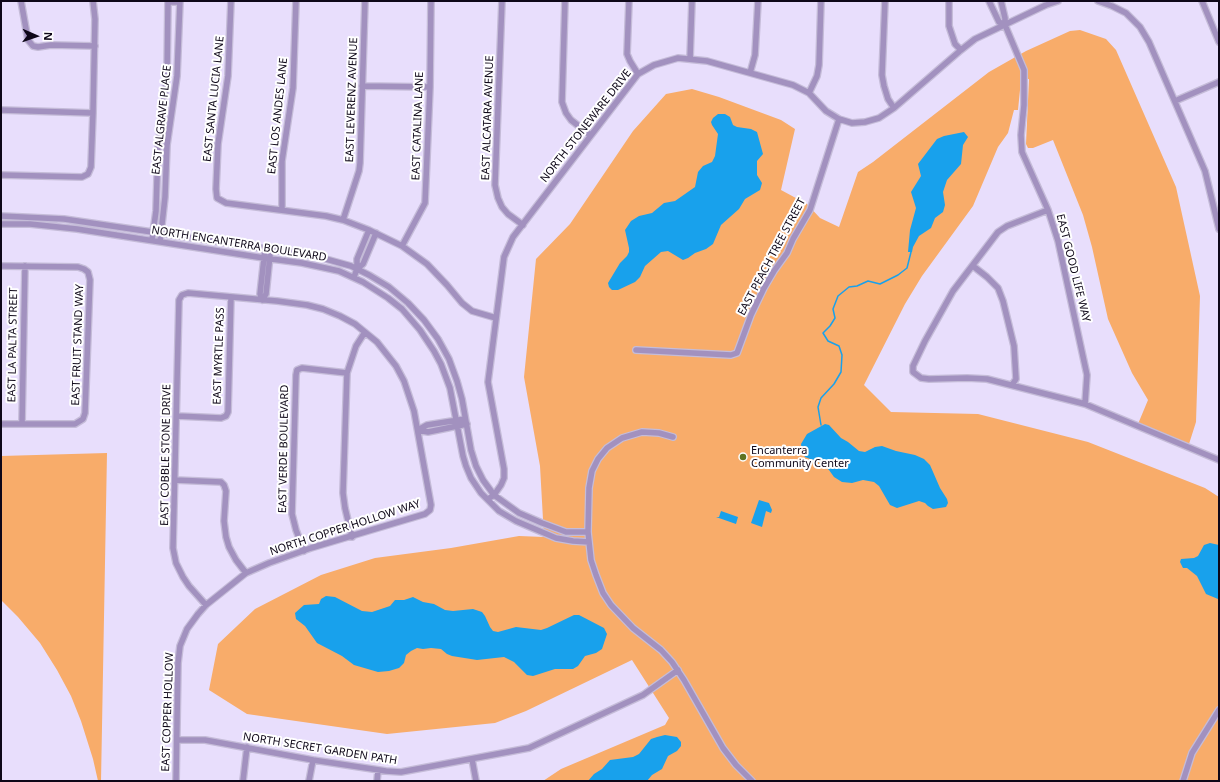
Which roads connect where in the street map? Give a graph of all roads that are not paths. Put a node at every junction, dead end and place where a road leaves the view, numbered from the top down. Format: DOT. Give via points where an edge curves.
graph roads {
  1 [pos="21,1"];
  2 [pos="93,1"];
  3 [pos="231,1"];
  4 [pos="296,1"];
  5 [pos="365,1"];
  6 [pos="431,1"];
  7 [pos="502,1"];
  8 [pos="565,1"];
  9 [pos="629,1"];
  10 [pos="692,1"];
  11 [pos="758,1"];
  12 [pos="821,1"];
  13 [pos="885,1"];
  14 [pos="949,1"];
  15 [pos="989,1"];
  16 [pos="1001,1"];
  17 [pos="1058,1"];
  18 [pos="1098,1"];
  19 [pos="1202,1"];
  20 [pos="168,2"];
  21 [pos="180,2"];
  22 [pos="1005,25"];
  23 [pos="1219,42"];
  24 [pos="95,46"];
  25 [pos="960,50"];
  26 [pos="690,59"];
  27 [pos="750,72"];
  28 [pos="638,74"];
  29 [pos="1219,82"];
  30 [pos="362,86"];
  31 [pos="430,87"];
  32 [pos="809,93"];
  33 [pos="1175,101"];
  34 [pos="894,108"];
  35 [pos="1,110"];
  36 [pos="93,113"];
  37 [pos="839,119"];
  38 [pos="590,135"];
  39 [pos="1,175"];
  40 [pos="282,210"];
  41 [pos="1048,210"];
  42 [pos="1,216"];
  43 [pos="343,220"];
  44 [pos="1,224"];
  45 [pos="522,225"];
  46 [pos="369,230"];
  47 [pos="1219,230"];
  48 [pos="153,232"];
  49 [pos="161,233"];
  50 [pos="376,233"];
  51 [pos="152,240"];
  52 [pos="160,242"];
  53 [pos="402,246"];
  54 [pos="268,249"];
  55 [pos="267,258"];
  56 [pos="1,266"];
  57 [pos="25,266"];
  58 [pos="973,266"];
  59 [pos="357,269"];
  60 [pos="354,277"];
  61 [pos="231,297"];
  62 [pos="262,300"];
  63 [pos="496,318"];
  64 [pos="365,332"];
  65 [pos="636,350"];
  66 [pos="347,373"];
  67 [pos="1012,386"];
  68 [pos="1085,404"];
  69 [pos="176,416"];
  70 [pos="466,421"];
  71 [pos="457,423"];
  72 [pos="1,424"];
  73 [pos="22,424"];
  74 [pos="418,430"];
  75 [pos="673,437"];
  76 [pos="1218,458"];
  77 [pos="175,480"];
  78 [pos="494,495"];
  79 [pos="488,499"];
  80 [pos="588,532"];
  81 [pos="352,537"];
  82 [pos="589,542"];
  83 [pos="304,551"];
  84 [pos="246,573"];
  85 [pos="206,604"];
  86 [pos="678,670"];
  87 [pos="1219,710"];
  88 [pos="177,740"];
  89 [pos="247,747"];
  90 [pos="472,759"];
  91 [pos="313,760"];
  92 [pos="378,770"];
  93 [pos="176,781"];
  94 [pos="243,781"];
  95 [pos="309,781"];
  96 [pos="377,781"];
  97 [pos="476,781"];
  98 [pos="752,781"];
  99 [pos="1183,781"];
  1 -- 24 [label="street" via="28,40 33,46"];
  2 -- 24 [label="street"];
  3 -- 40 [label="street, EAST SANTA LUCIA LANE" via="228,76 218,144 217,198 226,203"];
  4 -- 40 [label="street, EAST LOS ANDES LANE" via="293,88 282,161"];
  5 -- 30 [label="street, EAST LEVERENZ AVENUE"];
  6 -- 31 [label="street, EAST CATALINA LANE"];
  7 -- 45 [label="street, EAST ALCATARA AVENUE" via="495,185 502,207"];
  8 -- 38 [label="street" via="562,102 571,120"];
  9 -- 28 [label="street" via="627,54"];
  10 -- 26 [label="street"];
  11 -- 27 [label="street" via="756,55"];
  12 -- 32 [label="street" via="819,65"];
  13 -- 34 [label="street" via="882,75 888,99"];
  14 -- 25 [label="street" via="949,26 955,44"];
  15 -- 22 [label="street, EAST GOOD LIFE WAY" via="999,22"];
  16 -- 22 [label="street, EAST GOOD LIFE WAY"];
  17 -- 22 [label="street, NORTH STONEWARE DRIVE"];
  18 -- 33 [label="street" via="1126,13 1140,27"];
  19 -- 23 [label="street"];
  20 -- 21 [label="street"];
  20 -- 48 [label="street, EAST ALGRAVE PLACE" via="168,75 158,148"];
  21 -- 49 [label="street, EAST ALGRAVE PLACE" via="176,76 168,138"];
  22 -- 25 [label="street, NORTH STONEWARE DRIVE" via="984,34"];
  22 -- 41 [label="street, EAST GOOD LIFE WAY" via="1024,70 1022,152"];
  24 -- 36 [label="street"];
  25 -- 34 [label="street, NORTH STONEWARE DRIVE"];
  26 -- 27 [label="street, NORTH STONEWARE DRIVE"];
  26 -- 28 [label="street, NORTH STONEWARE DRIVE" via="670,60"];
  27 -- 32 [label="street, NORTH STONEWARE DRIVE" via="793,85"];
  28 -- 38 [label="street, NORTH STONEWARE DRIVE"];
  29 -- 33 [label="street"];
  30 -- 31 [label="street"];
  30 -- 43 [label="street, EAST LEVERENZ AVENUE" via="359,171"];
  31 -- 53 [label="street, EAST CATALINA LANE" via="425,203"];
  32 -- 37 [label="street, NORTH STONEWARE DRIVE" via="826,111"];
  33 -- 47 [label="street" via="1205,172"];
  34 -- 37 [label="street, NORTH STONEWARE DRIVE" via="879,118 865,122 852,123"];
  35 -- 36 [label="street"];
  36 -- 39 [label="street" via="91,167 88,174 82,177"];
  37 -- 65 [label="street, EAST PEACH TREE STREET" via="810,210 787,253 764,288 737,353 731,355"];
  38 -- 45 [label="street, NORTH STONEWARE DRIVE"];
  40 -- 43 [label="street"];
  41 -- 58 [label="street" via="998,232"];
  41 -- 68 [label="street, EAST GOOD LIFE WAY" via="1064,267 1086,368"];
  42 -- 48 [label="street, NORTH ENCANTERRA BOULEVARD" via="64,218"];
  43 -- 46 [label="street"];
  44 -- 51 [label="street, NORTH ENCANTERRA BOULEVARD" via="62,227"];
  45 -- 63 [label="street, NORTH STONEWARE DRIVE" via="504,256"];
  46 -- 50 [label="street"];
  46 -- 59 [label="street" via="357,259"];
  48 -- 49 [label="street, NORTH ENCANTERRA BOULEVARD"];
  48 -- 51 [label="street, EAST ALGRAVE PLACE"];
  49 -- 52 [label="street, EAST ALGRAVE PLACE"];
  49 -- 54 [label="street, NORTH ENCANTERRA BOULEVARD"];
  50 -- 53 [label="street"];
  50 -- 59 [label="street" via="363,264"];
  51 -- 52 [label="street, NORTH ENCANTERRA BOULEVARD"];
  52 -- 55 [label="street, NORTH ENCANTERRA BOULEVARD"];
  53 -- 63 [label="street" via="426,264 472,311"];
  54 -- 55 [label="street"];
  54 -- 59 [label="street, NORTH ENCANTERRA BOULEVARD" via="315,256"];
  55 -- 60 [label="street, NORTH ENCANTERRA BOULEVARD" via="322,267"];
  55 -- 62 [label="street" via="260,294"];
  56 -- 57 [label="street"];
  57 -- 73 [label="street, EAST LA PALTA STREET"];
  57 -- 73 [label="street, EAST FRUIT STAND WAY" via="78,267 88,272 90,280 86,413 83,419 75,424"];
  58 -- 67 [label="street" via="998,288 1014,346 1016,379"];
  58 -- 67 [label="street" via="953,291 937,318 913,366 913,372 921,378 928,379 967,378"];
  59 -- 60 [label="street"];
  59 -- 70 [label="street, NORTH ENCANTERRA BOULEVARD" via="389,287 408,303 438,339 457,381"];
  60 -- 71 [label="street, NORTH ENCANTERRA BOULEVARD" via="388,298 420,330 444,370"];
  61 -- 62 [label="street"];
  61 -- 69 [label="street, EAST MYRTLE PASS" via="228,412 221,418"];
  61 -- 69 [label="street, EAST COBBLE STONE DRIVE" via="188,293 182,295 179,300"];
  62 -- 64 [label="street" via="323,309 355,324"];
  63 -- 78 [label="street, NORTH STONEWARE DRIVE" via="488,382 504,478"];
  64 -- 66 [label="street" via="356,346"];
  64 -- 74 [label="street" via="377,342 396,366 409,393"];
  66 -- 81 [label="street" via="344,493"];
  66 -- 83 [label="street, EAST VERDE BOULEVARD" via="302,368 297,370 292,514"];
  67 -- 68 [label="street"];
  68 -- 76 [label="street"];
  69 -- 77 [label="street, EAST COBBLE STONE DRIVE"];
  70 -- 71 [label="street"];
  70 -- 78 [label="street, NORTH ENCANTERRA BOULEVARD" via="476,466"];
  71 -- 74 [label="street" via="427,425"];
  71 -- 79 [label="street, NORTH ENCANTERRA BOULEVARD" via="466,466"];
  72 -- 73 [label="street"];
  74 -- 81 [label="street, NORTH COPPER HOLLOW WAY" via="430,510 425,514"];
  75 -- 80 [label="street" via="642,432 622,438 598,459 592,471 589,488"];
  77 -- 84 [label="street" via="221,482 224,485 224,521 228,547"];
  77 -- 85 [label="street, EAST COBBLE STONE DRIVE" via="173,548 176,563 182,577"];
  78 -- 79 [label="street, NORTH STONEWARE DRIVE"];
  78 -- 80 [label="street, NORTH ENCANTERRA BOULEVARD" via="518,513 542,523 566,532"];
  79 -- 82 [label="street, NORTH ENCANTERRA BOULEVARD" via="506,516 538,531 564,540"];
  80 -- 82 [label="street"];
  81 -- 83 [label="street, NORTH COPPER HOLLOW WAY"];
  82 -- 86 [label="street" via="596,575 611,605 633,628 661,650"];
  83 -- 84 [label="street, NORTH COPPER HOLLOW WAY"];
  84 -- 85 [label="street, NORTH COPPER HOLLOW WAY"];
  85 -- 88 [label="street, EAST COPPER HOLLOW" via="187,629 180,646"];
  86 -- 90 [label="street, NORTH SECRET GARDEN PATH" via="644,695 528,748"];
  86 -- 98 [label="street" via="722,748"];
  87 -- 99 [label="street" via="1192,753"];
  88 -- 89 [label="street, NORTH SECRET GARDEN PATH" via="205,740"];
  88 -- 93 [label="street, EAST COPPER HOLLOW"];
  89 -- 91 [label="street, NORTH SECRET GARDEN PATH"];
  89 -- 94 [label="street"];
  90 -- 92 [label="street, NORTH SECRET GARDEN PATH" via="401,772"];
  90 -- 97 [label="street"];
  91 -- 92 [label="street, NORTH SECRET GARDEN PATH"];
  91 -- 95 [label="street"];
  92 -- 96 [label="street"];
}
